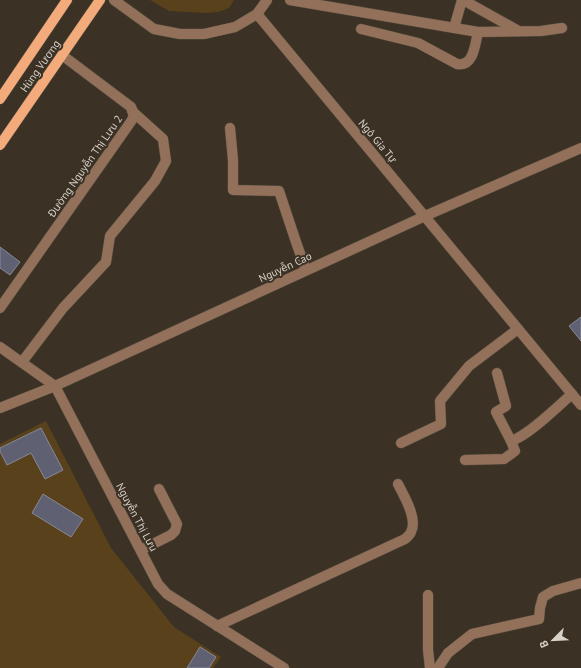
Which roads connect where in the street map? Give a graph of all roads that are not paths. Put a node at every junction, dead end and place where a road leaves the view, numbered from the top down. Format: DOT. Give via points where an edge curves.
graph roads {
  1 [pos="67,0"];
  2 [pos="100,0"];
  3 [pos="114,0"];
  4 [pos="267,0"];
  5 [pos="290,0"];
  6 [pos="462,0"];
  7 [pos="257,14"];
  8 [pos="454,28"];
  9 [pos="562,28"];
  10 [pos="361,29"];
  11 [pos="518,30"];
  12 [pos="478,32"];
  13 [pos="62,55"];
  14 [pos="0,99"];
  15 [pos="132,111"];
  16 [pos="230,128"];
  17 [pos="0,145"];
  18 [pos="581,148"];
  19 [pos="424,216"];
  20 [pos="306,270"];
  21 [pos="0,308"];
  22 [pos="518,329"];
  23 [pos="0,347"];
  24 [pos="22,362"];
  25 [pos="497,374"];
  26 [pos="55,386"];
  27 [pos="572,394"];
  28 [pos="581,405"];
  29 [pos="0,408"];
  30 [pos="511,441"];
  31 [pos="401,444"];
  32 [pos="465,460"];
  33 [pos="398,484"];
  34 [pos="159,489"];
  35 [pos="141,550"];
  36 [pos="581,583"];
  37 [pos="428,595"];
  38 [pos="217,626"];
  39 [pos="284,668"];
  40 [pos="430,668"];
  41 [pos="438,668"];
  1 -- 14 [label="main road, Hùng Vương"];
  2 -- 13 [label="main road, Hùng Vương"];
  3 -- 7 [label="street" via="154,29 180,34 204,34 234,27"];
  4 -- 7 [label="street"];
  5 -- 8 [label="street"];
  6 -- 8 [label="street"];
  6 -- 11 [label="street"];
  7 -- 19 [label="street, Ngô Gia Tự"];
  8 -- 12 [label="street"];
  9 -- 11 [label="street" via="541,31"];
  10 -- 12 [label="street" via="418,43 463,65 468,63"];
  11 -- 12 [label="street"];
  13 -- 15 [label="street, Đường Nguyễn Thị Lưu 2" via="131,107"];
  13 -- 17 [label="main road, Hùng Vương"];
  15 -- 21 [label="street, Đường Nguyễn Thị Lưu 2" via="132,120"];
  15 -- 24 [label="street" via="164,139 166,161 155,181 110,236 106,262 63,308"];
  16 -- 20 [label="street" via="233,190 279,191"];
  18 -- 19 [label="street, Nguyễn Cao"];
  19 -- 20 [label="street, Nguyễn Cao"];
  19 -- 22 [label="street, Ngô Gia Tự"];
  20 -- 26 [label="street, Nguyễn Cao"];
  22 -- 27 [label="street, Ngô Gia Tự"];
  22 -- 31 [label="street" via="469,366 440,402 441,424"];
  23 -- 24 [label="street, Nguyễn Thị Lưu"];
  24 -- 26 [label="street, Nguyễn Thị Lưu"];
  25 -- 30 [label="street" via="506,406 496,412"];
  26 -- 29 [label="street, Nguyễn Cao"];
  26 -- 35 [label="street, Nguyễn Thị Lưu"];
  27 -- 28 [label="street, Ngô Gia Tự"];
  27 -- 30 [label="street" via="517,440"];
  30 -- 32 [label="street" via="515,451 504,459"];
  33 -- 38 [label="street" via="413,522 412,532 405,540"];
  34 -- 35 [label="street" via="177,524 175,531"];
  35 -- 38 [label="street, Nguyễn Thị Lưu" via="158,584 167,594"];
  36 -- 41 [label="street" via="553,591 543,597 539,619 472,634 448,654"];
  37 -- 40 [label="street"];
  38 -- 39 [label="street, Nguyễn Thị Lưu"];
}
